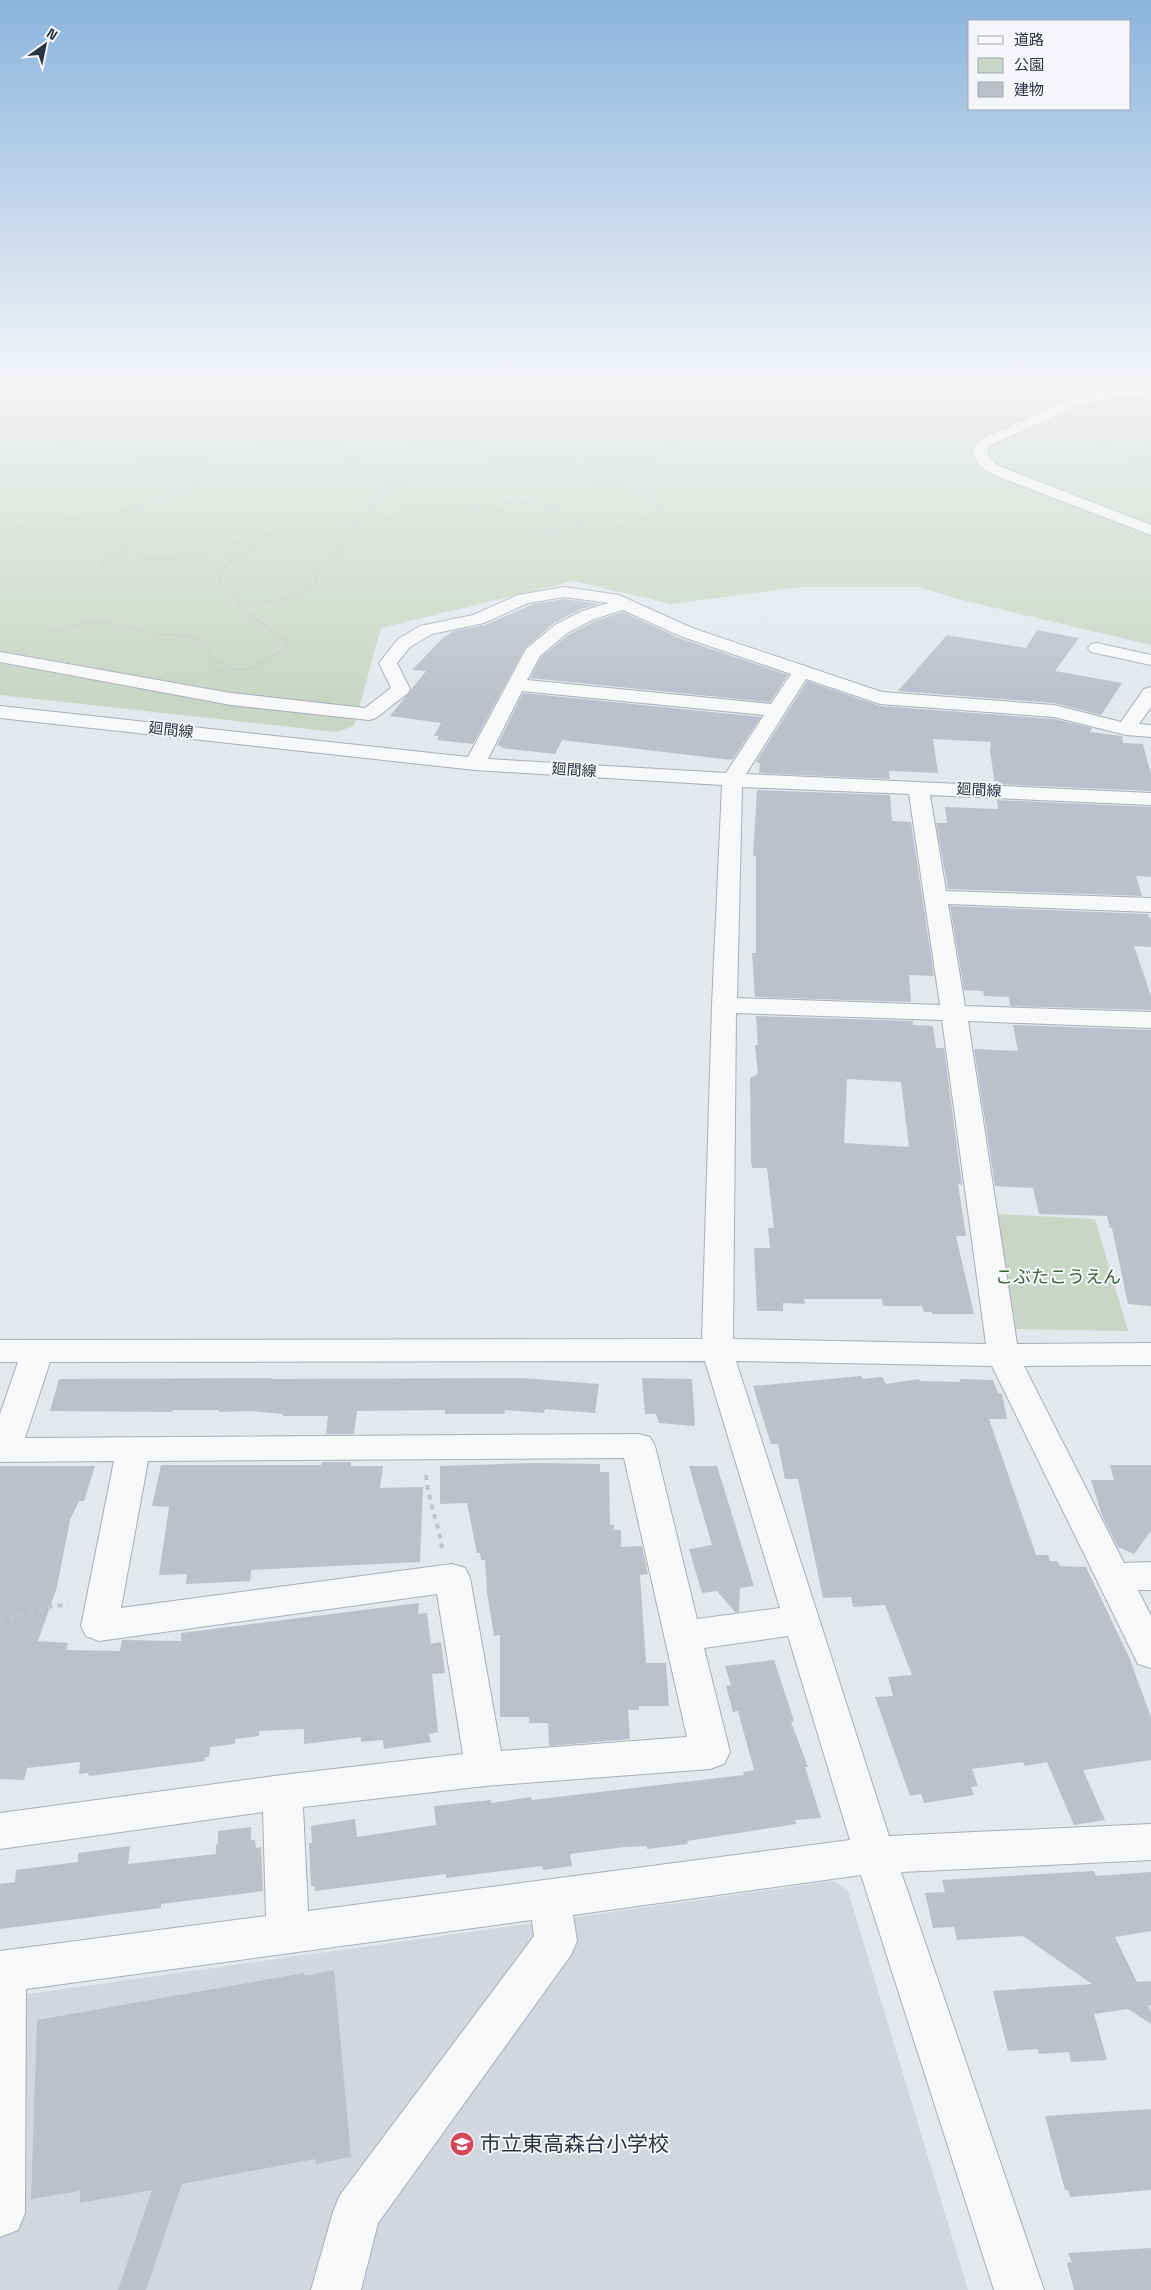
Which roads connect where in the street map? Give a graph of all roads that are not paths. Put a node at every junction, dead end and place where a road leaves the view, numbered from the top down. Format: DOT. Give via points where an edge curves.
graph roads {
  1 [pos="1032,485"];
  2 [pos="1151,530"];
  3 [pos="623,605"];
  4 [pos="1097,648"];
  5 [pos="0,657"];
  6 [pos="1151,660"];
  7 [pos="802,672"];
  8 [pos="517,685"];
  9 [pos="1151,694"];
  10 [pos="776,710"];
  11 [pos="0,712"];
  12 [pos="1126,729"];
  13 [pos="1151,731"];
  14 [pos="475,764"];
  15 [pos="732,780"];
  16 [pos="918,788"];
  17 [pos="1151,798"];
  18 [pos="935,897"];
  19 [pos="1151,905"];
  20 [pos="724,1005"];
  21 [pos="954,1013"];
  22 [pos="1151,1020"];
  23 [pos="717,1350"];
  24 [pos="0,1351"];
  25 [pos="38,1351"];
  26 [pos="1151,1354"];
  27 [pos="1002,1355"];
  28 [pos="2,1450"];
  29 [pos="133,1450"];
  30 [pos="1151,1576"];
  31 [pos="1114,1577"];
  32 [pos="801,1620"];
  33 [pos="683,1636"];
  34 [pos="1151,1653"];
  35 [pos="485,1769"];
  36 [pos="282,1792"];
  37 [pos="0,1831"];
  38 [pos="1151,1842"];
  39 [pos="875,1855"];
  40 [pos="550,1898"];
  41 [pos="288,1934"];
  42 [pos="2,1972"];
  43 [pos="1,2213"];
  44 [pos="336,2290"];
  45 [pos="1019,2290"];
  1 -- 2 [label="street"];
  3 -- 5 [label="street" via="613,599 564,592 524,599 478,619 426,630 404,644 388,663 402,689 369,714 231,700"];
  3 -- 7 [label="street" via="686,632"];
  3 -- 8 [label="street" via="588,615 561,630 532,653"];
  4 -- 6 [label="street"];
  7 -- 10 [label="street"];
  7 -- 12 [label="street" via="880,698 1054,711"];
  8 -- 10 [label="street"];
  8 -- 14 [label="street"];
  9 -- 12 [label="street"];
  10 -- 15 [label="street"];
  11 -- 14 [label="street, 廻間線"];
  12 -- 13 [label="street"];
  14 -- 15 [label="street, 廻間線"];
  15 -- 16 [label="street, 廻間線"];
  15 -- 20 [label="street"];
  16 -- 17 [label="street, 廻間線"];
  16 -- 18 [label="street"];
  18 -- 19 [label="street"];
  18 -- 21 [label="street"];
  20 -- 21 [label="street"];
  20 -- 23 [label="street"];
  21 -- 22 [label="street"];
  21 -- 27 [label="street"];
  23 -- 25 [label="street"];
  23 -- 27 [label="street"];
  23 -- 32 [label="street"];
  24 -- 25 [label="street"];
  25 -- 28 [label="street"];
  26 -- 27 [label="street"];
  27 -- 31 [label="street"];
  28 -- 29 [label="street"];
  29 -- 33 [label="street" via="638,1446"];
  29 -- 35 [label="street" via="99,1626 452,1578"];
  30 -- 31 [label="street"];
  31 -- 34 [label="street"];
  32 -- 33 [label="street"];
  32 -- 39 [label="street"];
  33 -- 35 [label="street" via="710,1752"];
  35 -- 36 [label="street"];
  36 -- 37 [label="street"];
  36 -- 41 [label="street"];
  38 -- 39 [label="street"];
  39 -- 40 [label="street"];
  39 -- 45 [label="street"];
  40 -- 41 [label="street"];
  40 -- 44 [label="street" via="556,1941 357,2212"];
  41 -- 42 [label="street"];
  42 -- 43 [label="street"];
}
